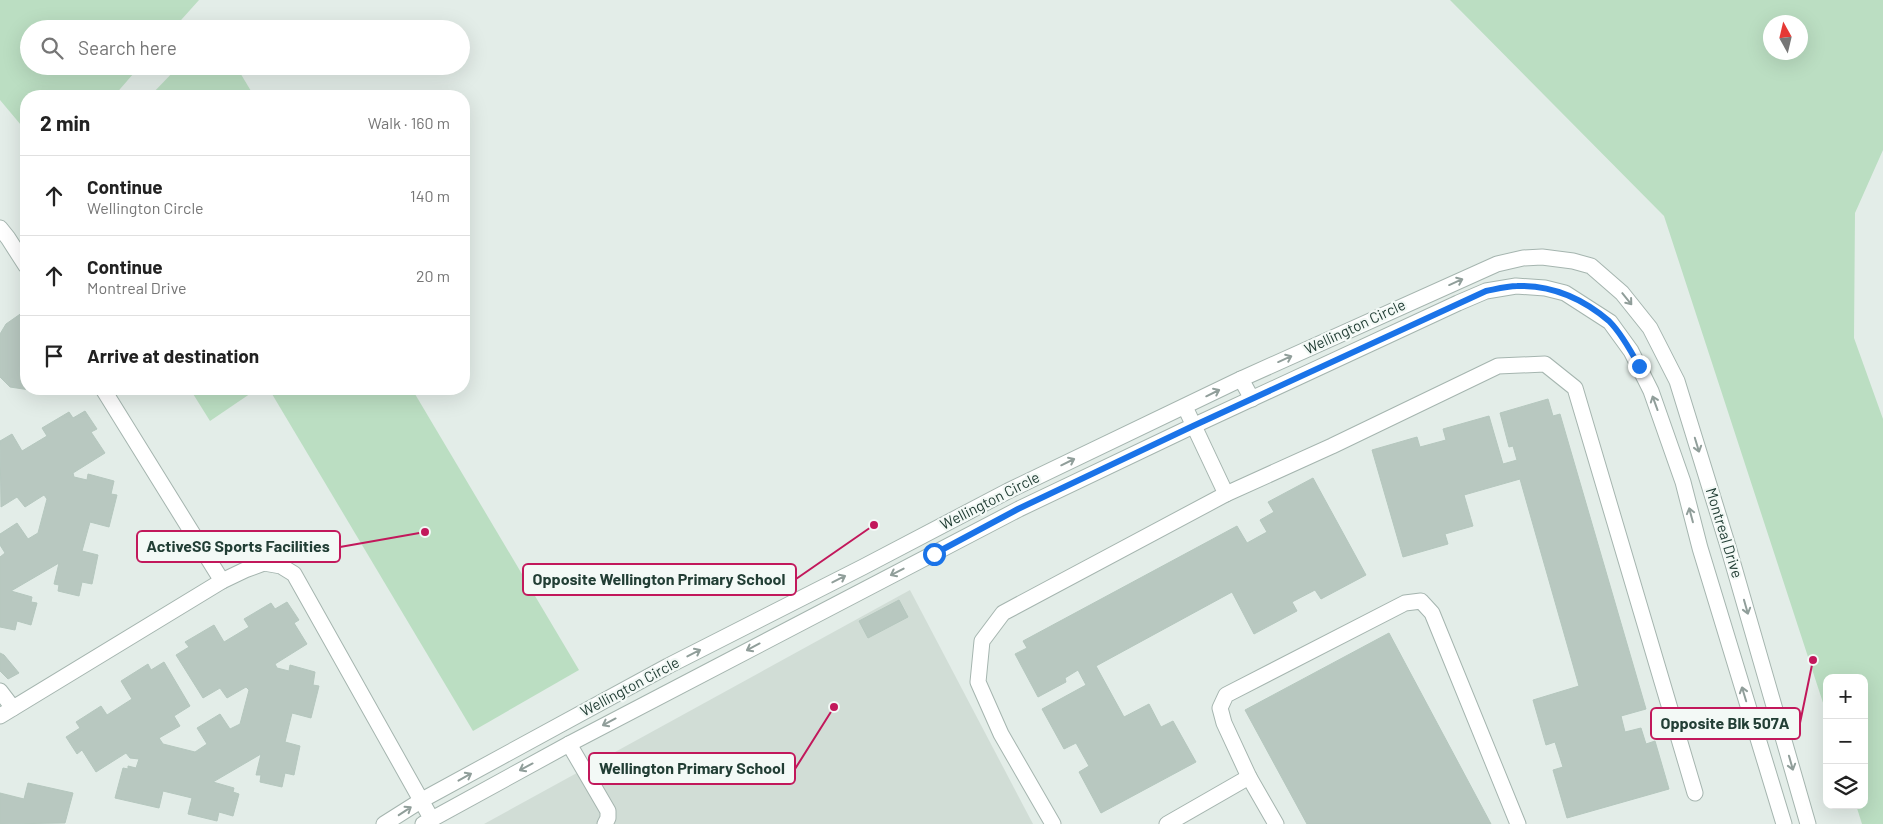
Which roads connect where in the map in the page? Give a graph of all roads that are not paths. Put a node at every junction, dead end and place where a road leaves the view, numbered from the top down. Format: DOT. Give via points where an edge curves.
graph roads {
  1 [pos="0,228"];
  2 [pos="20,257"];
  3 [pos="1592,266"];
  4 [pos="1579,301"];
  5 [pos="1241,379"];
  6 [pos="107,395"];
  7 [pos="1252,399"];
  8 [pos="1185,407"];
  9 [pos="1193,426"];
  10 [pos="1226,494"];
  11 [pos="222,581"];
  12 [pos="0,691"];
  13 [pos="6,712"];
  14 [pos="569,744"];
  15 [pos="1249,777"];
  16 [pos="1695,793"];
  17 [pos="422,800"];
  18 [pos="427,821"];
  19 [pos="384,824"];
  20 [pos="605,824"];
  21 [pos="1053,824"];
  22 [pos="1166,824"];
  23 [pos="1276,824"];
  24 [pos="1518,824"];
  25 [pos="1784,824"];
  26 [pos="1808,824"];
  1 -- 2 [label="street"];
  5 -- 3 [label="street, Wellington Circle, one-way" via="1497,264 1542,257"];
  3 -- 26 [label="street, Montreal Drive, one-way" via="1622,293 1650,328 1677,381"];
  4 -- 7 [label="street, Wellington Circle" via="1565,292 1545,288 1516,286 1486,291"];
  25 -- 4 [label="street, Montreal Drive, one-way" via="1683,482 1651,392 1631,351 1610,322"];
  5 -- 7 [label="street"];
  8 -- 5 [label="street, Wellington Circle, one-way"];
  6 -- 11 [label="street"];
  7 -- 9 [label="street, Wellington Circle"];
  8 -- 9 [label="street"];
  17 -- 8 [label="street, Wellington Circle, one-way" via="668,666 1008,491"];
  9 -- 10 [label="street"];
  9 -- 14 [label="street, Wellington Circle, one-way" via="1018,509"];
  10 -- 16 [label="street" via="1498,366 1545,364 1575,388"];
  10 -- 21 [label="street" via="1003,613 982,641 978,682 1001,734"];
  11 -- 13 [label="street"];
  11 -- 17 [label="street" via="264,563 281,566 294,574"];
  12 -- 13 [label="street"];
  14 -- 18 [label="street, Wellington Circle, one-way"];
  14 -- 20 [label="street" via="608,811"];
  15 -- 22 [label="street"];
  15 -- 23 [label="street"];
  15 -- 24 [label="street" via="1224,723 1220,708 1226,694 1405,603 1421,602 1432,613"];
  17 -- 18 [label="street"];
  19 -- 17 [label="street, Wellington Circle, one-way"];
}
